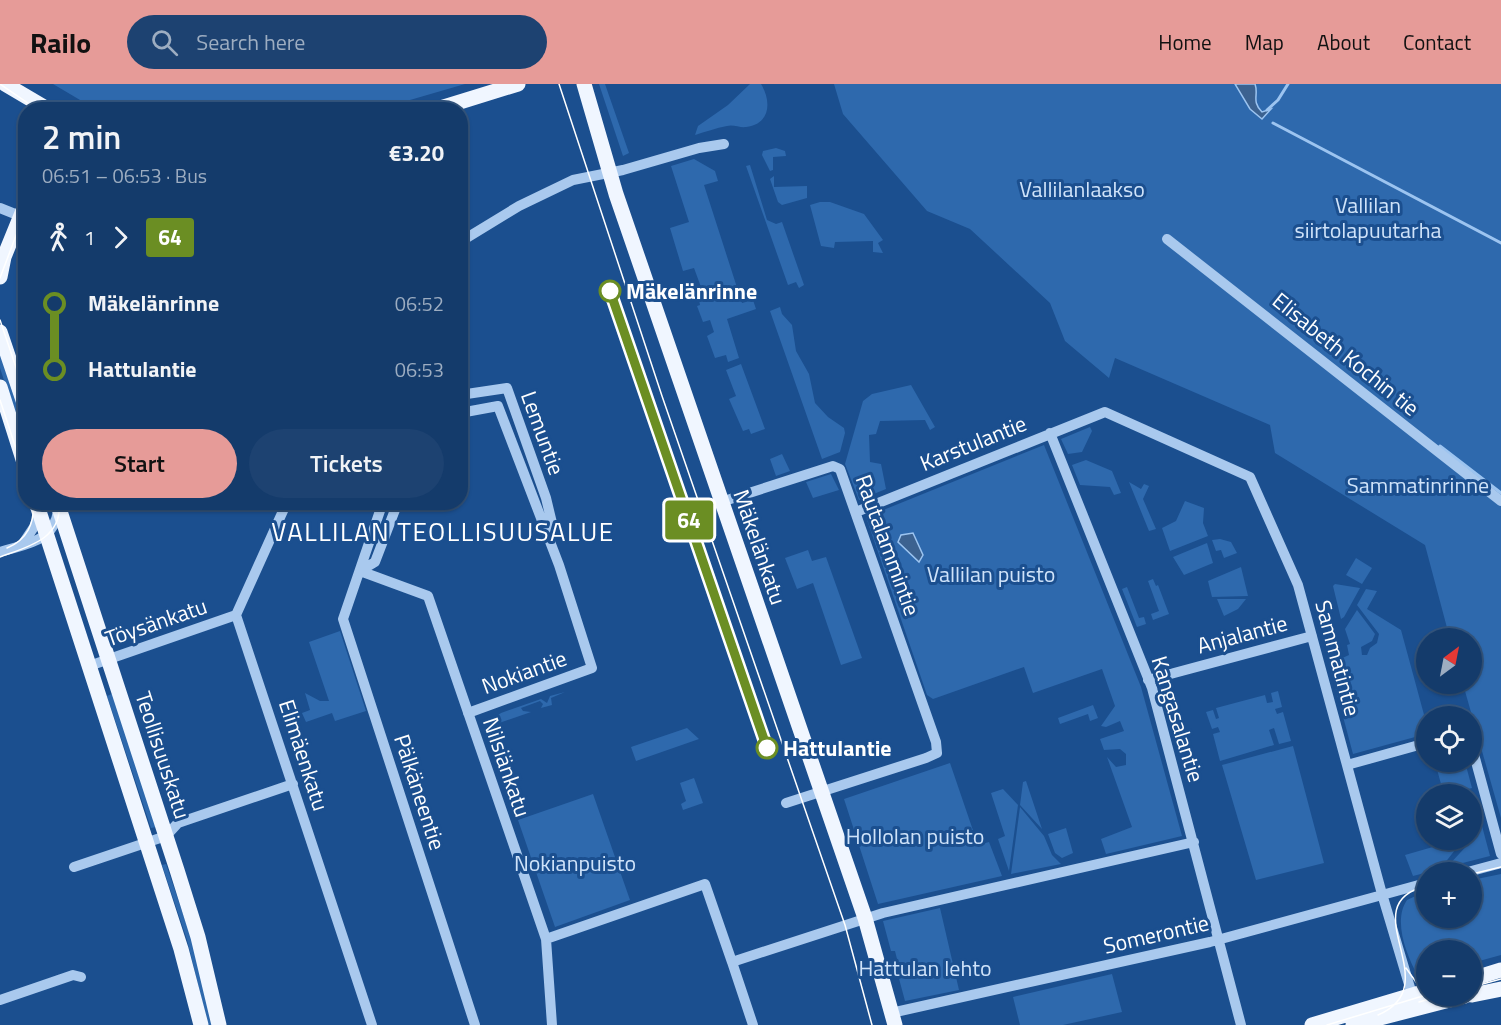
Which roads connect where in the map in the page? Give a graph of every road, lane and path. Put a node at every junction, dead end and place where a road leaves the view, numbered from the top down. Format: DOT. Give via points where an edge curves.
graph roads {
  1 [pos="5,84"];
  2 [pos="518,84"];
  3 [pos="584,84"];
  4 [pos="35,102"];
  5 [pos="461,102"];
  6 [pos="724,144"];
  7 [pos="611,173"];
  8 [pos="0,208"];
  9 [pos="18,218"];
  10 [pos="18,226"];
  11 [pos="468,237"];
  12 [pos="1167,239"];
  13 [pos="2,259"];
  14 [pos="0,277"];
  15 [pos="0,332"];
  16 [pos="18,385"];
  17 [pos="0,387"];
  18 [pos="468,394"];
  19 [pos="468,411"];
  20 [pos="1105,412"];
  21 [pos="1050,433"];
  22 [pos="18,444"];
  23 [pos="1501,501"];
  24 [pos="721,502"];
  25 [pos="38,510"];
  26 [pos="39,510"];
  27 [pos="57,510"];
  28 [pos="60,510"];
  29 [pos="283,510"];
  30 [pos="380,510"];
  31 [pos="395,510"];
  32 [pos="856,512"];
  33 [pos="548,535"];
  34 [pos="47,536"];
  35 [pos="22,545"];
  36 [pos="0,552"];
  37 [pos="360,571"];
  38 [pos="236,615"];
  39 [pos="1312,636"];
  40 [pos="109,659"];
  41 [pos="89,666"];
  42 [pos="592,668"];
  43 [pos="1148,680"];
  44 [pos="468,713"];
  45 [pos="1416,746"];
  46 [pos="1347,765"];
  47 [pos="1479,772"];
  48 [pos="293,784"];
  49 [pos="821,793"];
  50 [pos="786,803"];
  51 [pos="166,836"];
  52 [pos="1194,842"];
  53 [pos="147,844"];
  54 [pos="1501,854"];
  55 [pos="1501,863"];
  56 [pos="74,867"];
  57 [pos="1482,868"];
  58 [pos="1416,886"];
  59 [pos="1382,894"];
  60 [pos="865,918"];
  61 [pos="546,939"];
  62 [pos="1218,939"];
  63 [pos="732,962"];
  64 [pos="1501,970"];
  65 [pos="1482,976"];
  66 [pos="81,977"];
  67 [pos="1501,989"];
  68 [pos="1416,992"];
  69 [pos="1482,993"];
  70 [pos="1482,994"];
  71 [pos="1501,996"];
  72 [pos="1416,999"];
  73 [pos="1416,999"];
  74 [pos="0,1000"];
  75 [pos="893,1019"];
  76 [pos="201,1025"];
  77 [pos="219,1025"];
  78 [pos="372,1025"];
  79 [pos="475,1025"];
  80 [pos="552,1025"];
  81 [pos="753,1025"];
  82 [pos="1241,1025"];
  83 [pos="1312,1025"];
  84 [pos="1353,1025"];
  1 -- 4 [label="main road"];
  2 -- 5 [label="main road"];
  3 -- 7 [label="main road, Mäkelänkatu"];
  6 -- 7 [label="street"];
  7 -- 11 [label="street" via="558,186"];
  7 -- 24 [label="main road, Mäkelänkatu"];
  8 -- 9 [label="street"];
  10 -- 13 [label="main road"];
  12 -- 23 [label="street, Elisabeth Kochin tie"];
  13 -- 14 [label="main road"];
  15 -- 16 [label="main road"];
  17 -- 22 [label="main road"];
  18 -- 33 [label="street, Lemuntie" via="507,388 546,498 552,523"];
  19 -- 33 [label="street, Lemuntie" via="498,406"];
  20 -- 21 [label="street, Karstulantie"];
  20 -- 39 [label="street, Sammatintie" via="1250,477 1298,585"];
  21 -- 32 [label="street, Karstulantie"];
  21 -- 43 [label="street, Kangasalantie"];
  24 -- 32 [label="street, Rautalammintie" via="833,466 840,469"];
  24 -- 49 [label="main road, Mäkelänkatu"];
  25 -- 35 [label="street" via="34,528"];
  26 -- 34 [label="main road"];
  27 -- 34 [label="street" via="56,522"];
  28 -- 40 [label="main road, Teollisuuskatu"];
  29 -- 38 [label="street"];
  30 -- 37 [label="street, Pälkäneentie"];
  31 -- 37 [label="street, Pälkäneentie" via="375,562"];
  32 -- 49 [label="street, Rautalammintie" via="937,753"];
  33 -- 42 [label="street, Lemuntie"];
  34 -- 35 [label="street"];
  34 -- 41 [label="main road"];
  35 -- 36 [label="street"];
  37 -- 44 [label="street, Nilsiänkatu" via="428,596"];
  37 -- 79 [label="street, Pälkäneentie" via="343,619"];
  38 -- 40 [label="street, Töysänkatu"];
  38 -- 48 [label="street, Elimäenkatu"];
  39 -- 43 [label="street, Anjalantie"];
  39 -- 46 [label="street, Sammatintie"];
  40 -- 41 [label="street, Töysänkatu"];
  40 -- 51 [label="main road, Teollisuuskatu"];
  41 -- 53 [label="main road, Teollisuuskatu"];
  42 -- 44 [label="street, Nokiantie"];
  43 -- 52 [label="street, Kangasalantie"];
  44 -- 61 [label="street, Nilsiänkatu"];
  45 -- 46 [label="street"];
  46 -- 59 [label="street, Sammatintie"];
  47 -- 54 [label="street"];
  48 -- 51 [label="street" via="178,823"];
  48 -- 78 [label="street, Elimäenkatu"];
  49 -- 50 [label="street"];
  49 -- 60 [label="main road, Mäkelänkatu"];
  51 -- 53 [label="street"];
  51 -- 77 [label="main road, Teollisuuskatu" via="198,937"];
  52 -- 60 [label="street"];
  52 -- 62 [label="street, Kangasalantie"];
  53 -- 56 [label="street"];
  53 -- 76 [label="main road, Teollisuuskatu"];
  55 -- 57 [label="street"];
  58 -- 59 [label="street, Somerontie"];
  59 -- 62 [label="street, Somerontie"];
  59 -- 68 [label="street, Sammatintie"];
  60 -- 63 [label="street"];
  60 -- 75 [label="main road, Mäkelänkatu"];
  61 -- 63 [label="street" via="705,884"];
  61 -- 80 [label="street, Nilsiänkatu"];
  62 -- 75 [label="street, Somerontie"];
  62 -- 82 [label="street, Kangasalantie"];
  63 -- 81 [label="street"];
  64 -- 65 [label="main road"];
  66 -- 74 [label="street" via="73,975"];
  67 -- 69 [label="main road"];
  70 -- 71 [label="main road"];
  72 -- 83 [label="main road"];
  73 -- 84 [label="main road"];
}
